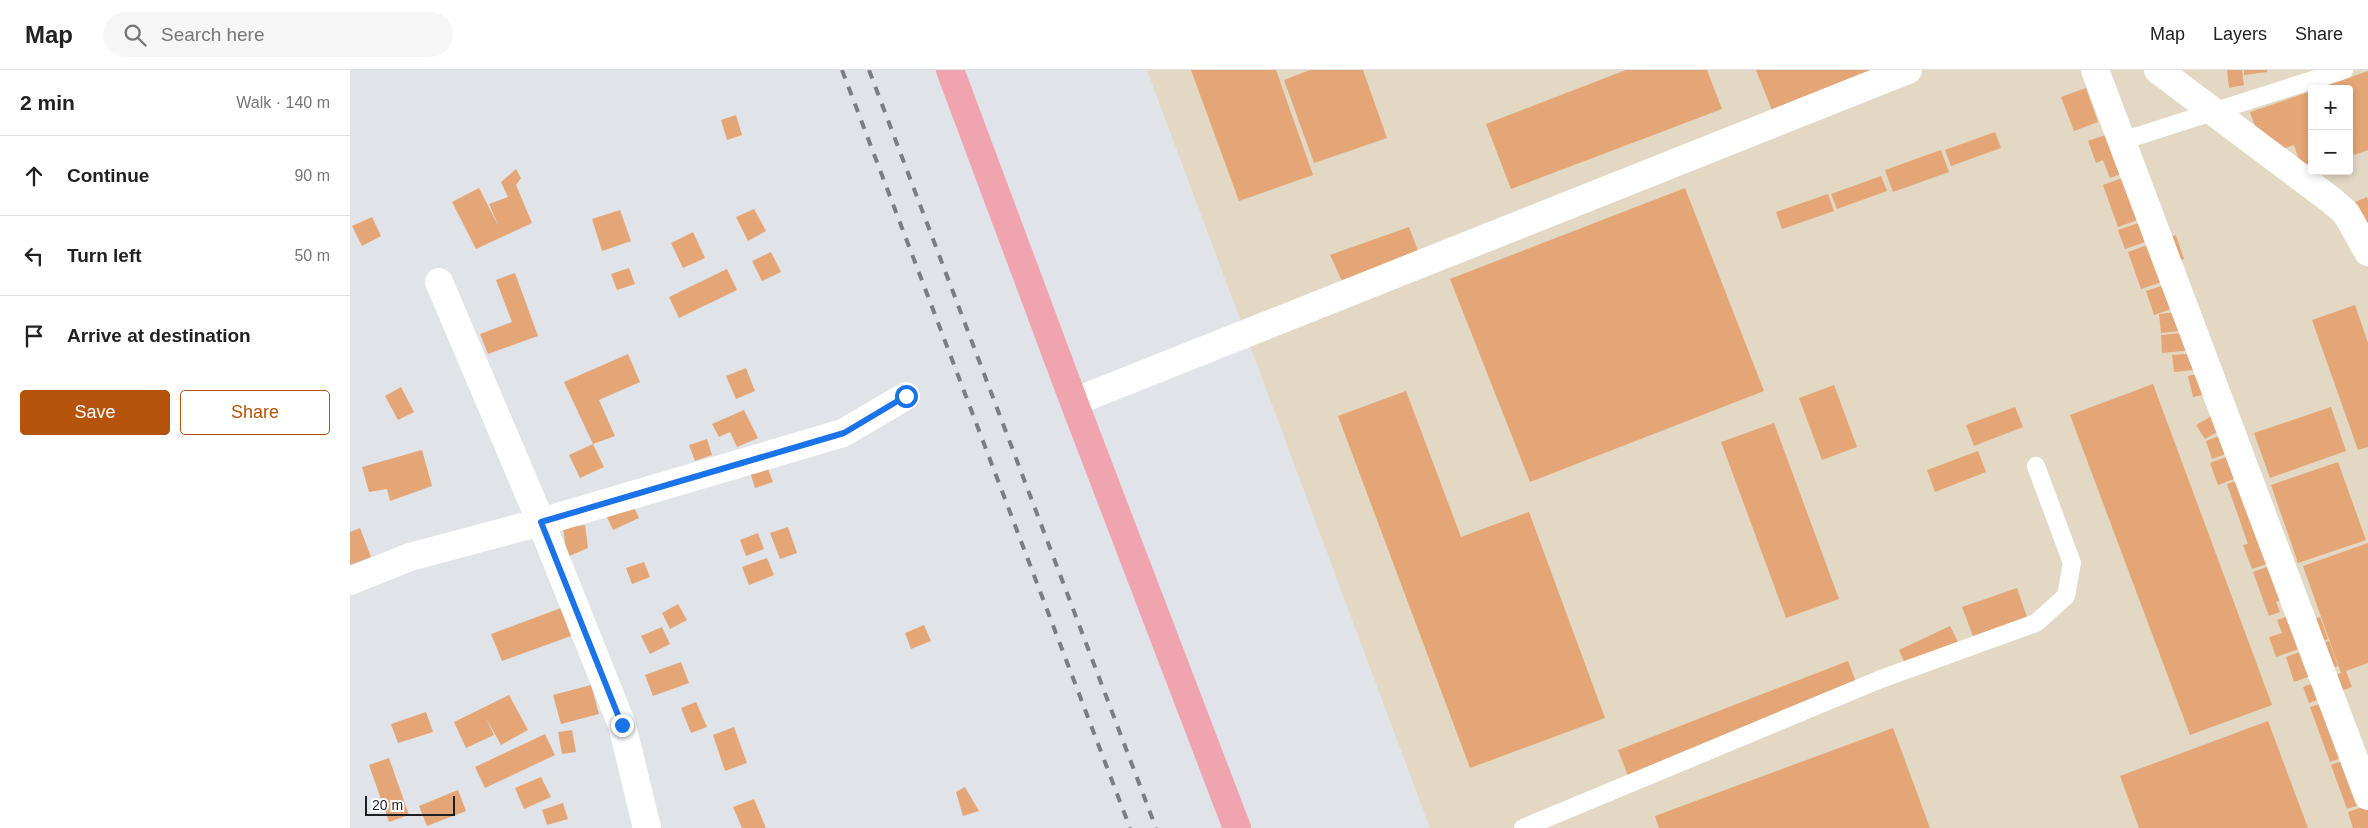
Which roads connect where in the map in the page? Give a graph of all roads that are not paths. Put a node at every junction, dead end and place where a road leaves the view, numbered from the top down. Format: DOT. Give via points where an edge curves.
graph roads {
  1 [pos="1908,70"];
  2 [pos="2095,70"];
  3 [pos="2158,70"];
  4 [pos="2344,70"];
  5 [pos="952,72"];
  6 [pos="2214,112"];
  7 [pos="2122,142"];
  8 [pos="2368,252"];
  9 [pos="439,282"];
  10 [pos="906,396"];
  11 [pos="1074,402"];
  12 [pos="2036,466"];
  13 [pos="541,522"];
  14 [pos="350,581"];
  15 [pos="2368,796"];
  16 [pos="647,828"];
  17 [pos="1237,828"];
  18 [pos="1522,828"];
  1 -- 11 [label="street"];
  2 -- 7 [label="street"];
  3 -- 6 [label="street"];
  4 -- 6 [label="lane"];
  5 -- 11 [label="main road"];
  6 -- 7 [label="lane"];
  6 -- 8 [label="street" via="2346,213"];
  7 -- 15 [label="street"];
  9 -- 13 [label="street"];
  10 -- 13 [label="street" via="844,433"];
  11 -- 17 [label="main road"];
  12 -- 18 [label="lane" via="2072,563 2066,596 2036,623 1881,679"];
  13 -- 14 [label="street" via="410,556"];
  13 -- 16 [label="street" via="622,725"];
}
